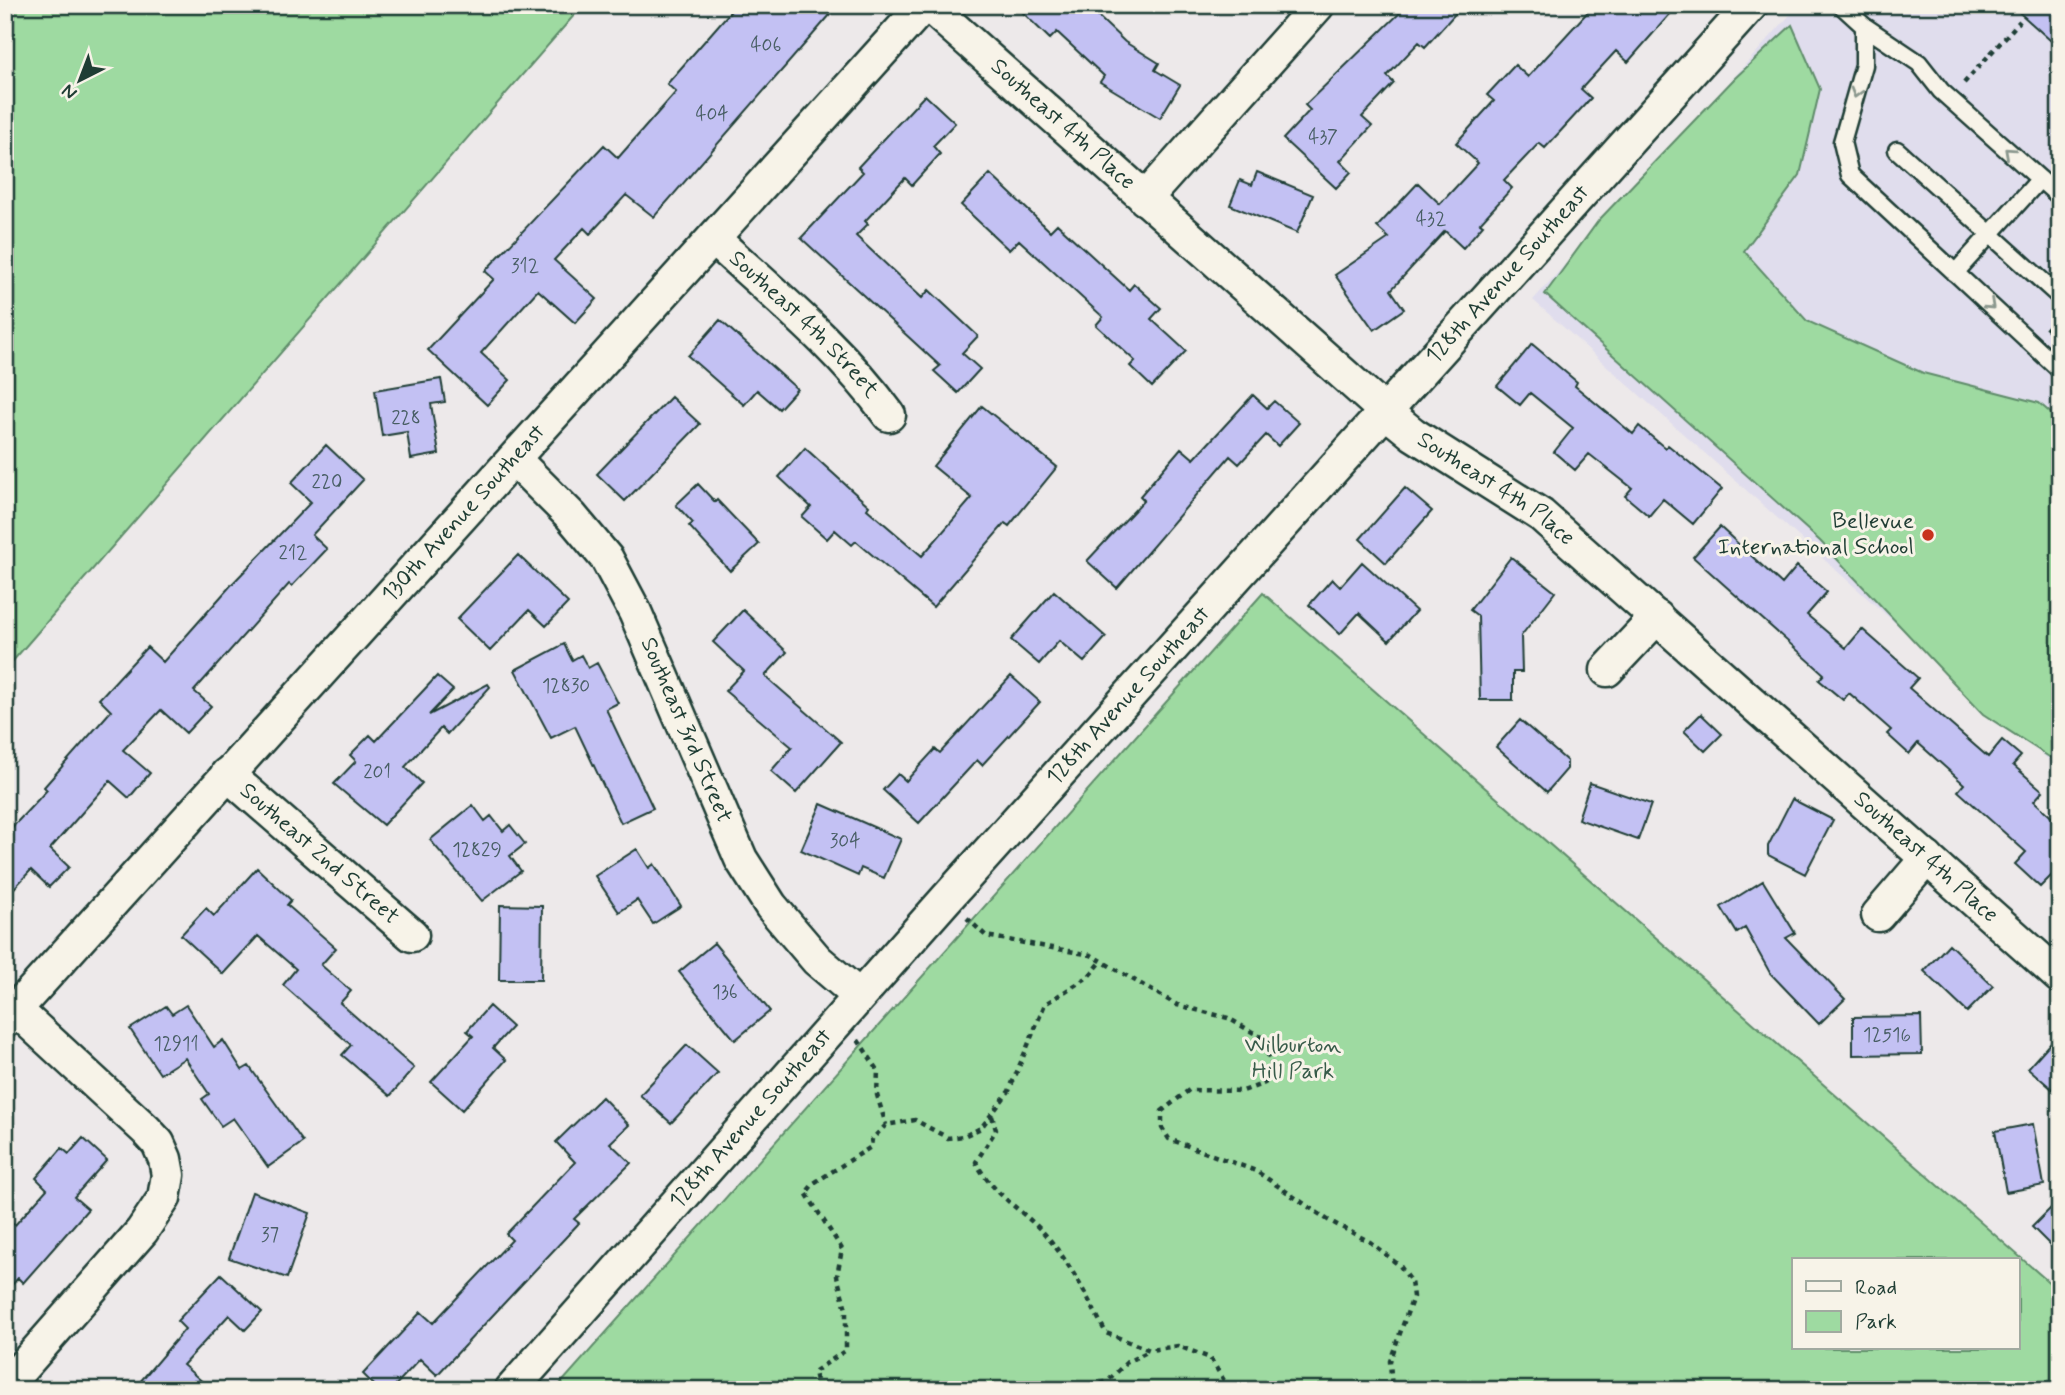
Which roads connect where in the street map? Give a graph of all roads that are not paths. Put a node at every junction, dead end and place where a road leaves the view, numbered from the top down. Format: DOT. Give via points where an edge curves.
graph roads {
  1 [pos="926,5"];
  2 [pos="1318,5"];
  3 [pos="1751,5"];
  4 [pos="1841,5"];
  5 [pos="1864,26"];
  6 [pos="1897,150"];
  7 [pos="2040,179"];
  8 [pos="2060,197"];
  9 [pos="1145,199"];
  10 [pos="1990,234"];
  11 [pos="714,239"];
  12 [pos="1955,273"];
  13 [pos="2060,297"];
  14 [pos="2060,370"];
  15 [pos="1386,412"];
  16 [pos="889,415"];
  17 [pos="515,460"];
  18 [pos="1657,617"];
  19 [pos="1607,670"];
  20 [pos="227,774"];
  21 [pos="1927,859"];
  22 [pos="1878,915"];
  23 [pos="412,935"];
  24 [pos="2060,977"];
  25 [pos="859,996"];
  26 [pos="10,1015"];
  27 [pos="5,1387"];
  28 [pos="511,1390"];
  1 -- 9 [label="street, Southeast 4th Place"];
  1 -- 11 [label="street, 130th Avenue Southeast"];
  2 -- 9 [label="street"];
  3 -- 15 [label="street, 128th Avenue Southeast"];
  4 -- 5 [label="lane"];
  7 -- 5 [label="lane, one-way" via="1941,91 1919,63"];
  5 -- 12 [label="lane, one-way" via="1864,65 1842,142 1850,176"];
  6 -- 10 [label="lane"];
  7 -- 8 [label="lane"];
  7 -- 10 [label="lane"];
  9 -- 15 [label="street, Southeast 4th Place"];
  10 -- 12 [label="lane"];
  10 -- 13 [label="lane"];
  11 -- 16 [label="street, Southeast 4th Street" via="860,375"];
  11 -- 17 [label="street, 130th Avenue Southeast"];
  12 -- 14 [label="lane, one-way"];
  15 -- 18 [label="street, Southeast 4th Place" via="1541,515"];
  15 -- 25 [label="street, 128th Avenue Southeast"];
  17 -- 20 [label="street, 130th Avenue Southeast"];
  17 -- 25 [label="street, Southeast 3rd Street" via="607,559 635,612 741,859 817,960"];
  18 -- 19 [label="street"];
  18 -- 21 [label="street, Southeast 4th Place"];
  20 -- 23 [label="street, Southeast 2nd Street"];
  20 -- 26 [label="street, 130th Avenue Southeast"];
  21 -- 22 [label="street"];
  21 -- 24 [label="street, Southeast 4th Place"];
  25 -- 28 [label="street, 128th Avenue Southeast"];
  26 -- 27 [label="street" via="158,1143 168,1175 164,1198 142,1231"];
}
